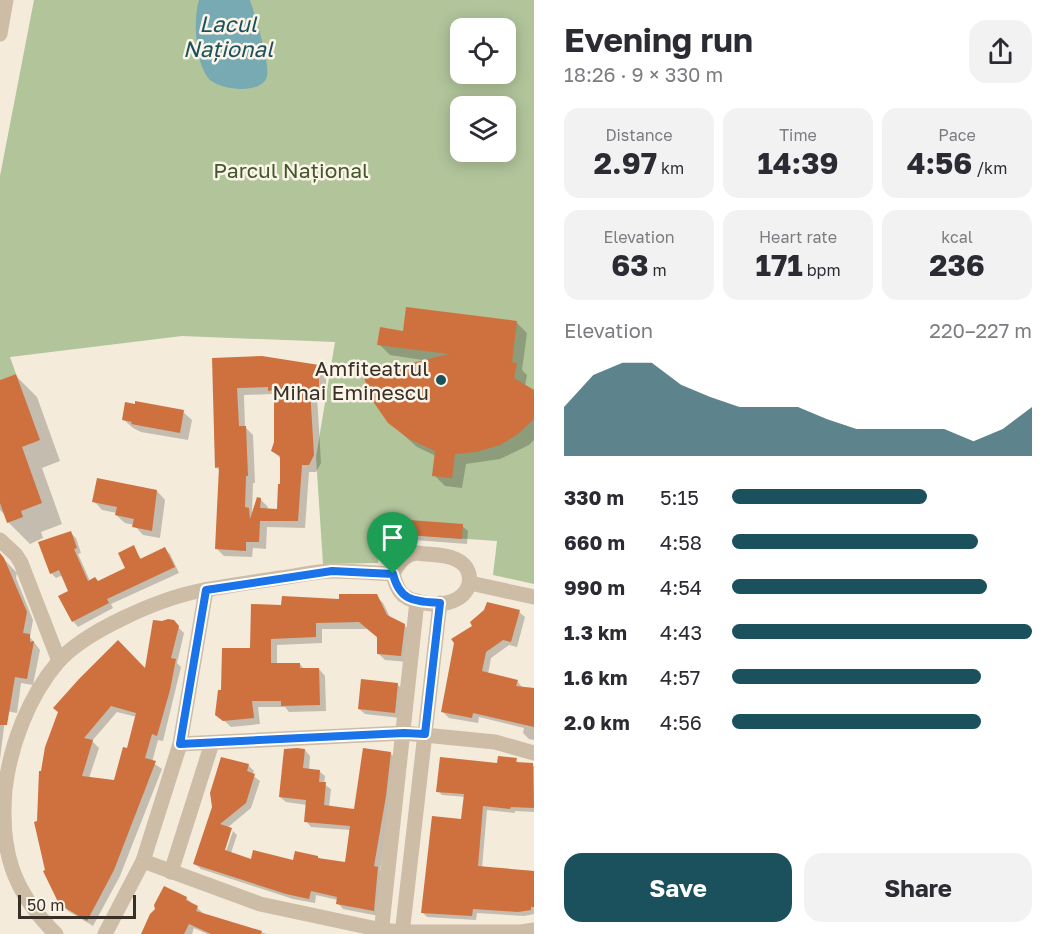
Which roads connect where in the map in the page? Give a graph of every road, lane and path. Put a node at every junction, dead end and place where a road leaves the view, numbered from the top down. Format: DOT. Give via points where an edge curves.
graph roads {
  1 [pos="6,0"];
  2 [pos="0,34"];
  3 [pos="0,540"];
  4 [pos="393,574"];
  5 [pos="470,583"];
  6 [pos="206,590"];
  7 [pos="534,597"];
  8 [pos="417,601"];
  9 [pos="440,603"];
  10 [pos="59,661"];
  11 [pos="404,733"];
  12 [pos="425,734"];
  13 [pos="212,743"];
  14 [pos="180,744"];
  15 [pos="534,753"];
  16 [pos="3,858"];
  17 [pos="143,861"];
  18 [pos="171,872"];
  19 [pos="534,930"];
  20 [pos="382,932"];
  21 [pos="402,933"];
  22 [pos="56,934"];
  23 [pos="105,934"];
  1 -- 2 [label="street"];
  3 -- 10 [label="street" via="21,563"];
  4 -- 5 [label="street" via="397,565 411,554 439,556 464,566 470,573"];
  4 -- 6 [label="street" via="332,571"];
  4 -- 8 [label="street" via="402,594"];
  5 -- 7 [label="street"];
  5 -- 9 [label="street" via="458,598"];
  6 -- 10 [label="street" via="161,603 104,628"];
  6 -- 14 [label="street"];
  8 -- 9 [label="street"];
  8 -- 11 [label="street"];
  9 -- 12 [label="street"];
  10 -- 16 [label="street" via="26,713 14,746 6,779"];
  11 -- 12 [label="street"];
  11 -- 13 [label="street"];
  11 -- 20 [label="street"];
  12 -- 15 [label="street" via="495,742"];
  12 -- 21 [label="street"];
  13 -- 14 [label="street"];
  13 -- 18 [label="street"];
  14 -- 17 [label="street"];
  16 -- 22 [label="street" via="37,914"];
  17 -- 18 [label="street"];
  17 -- 23 [label="street"];
  18 -- 20 [label="street" via="260,904"];
  19 -- 21 [label="street"];
  20 -- 21 [label="street"];
}
